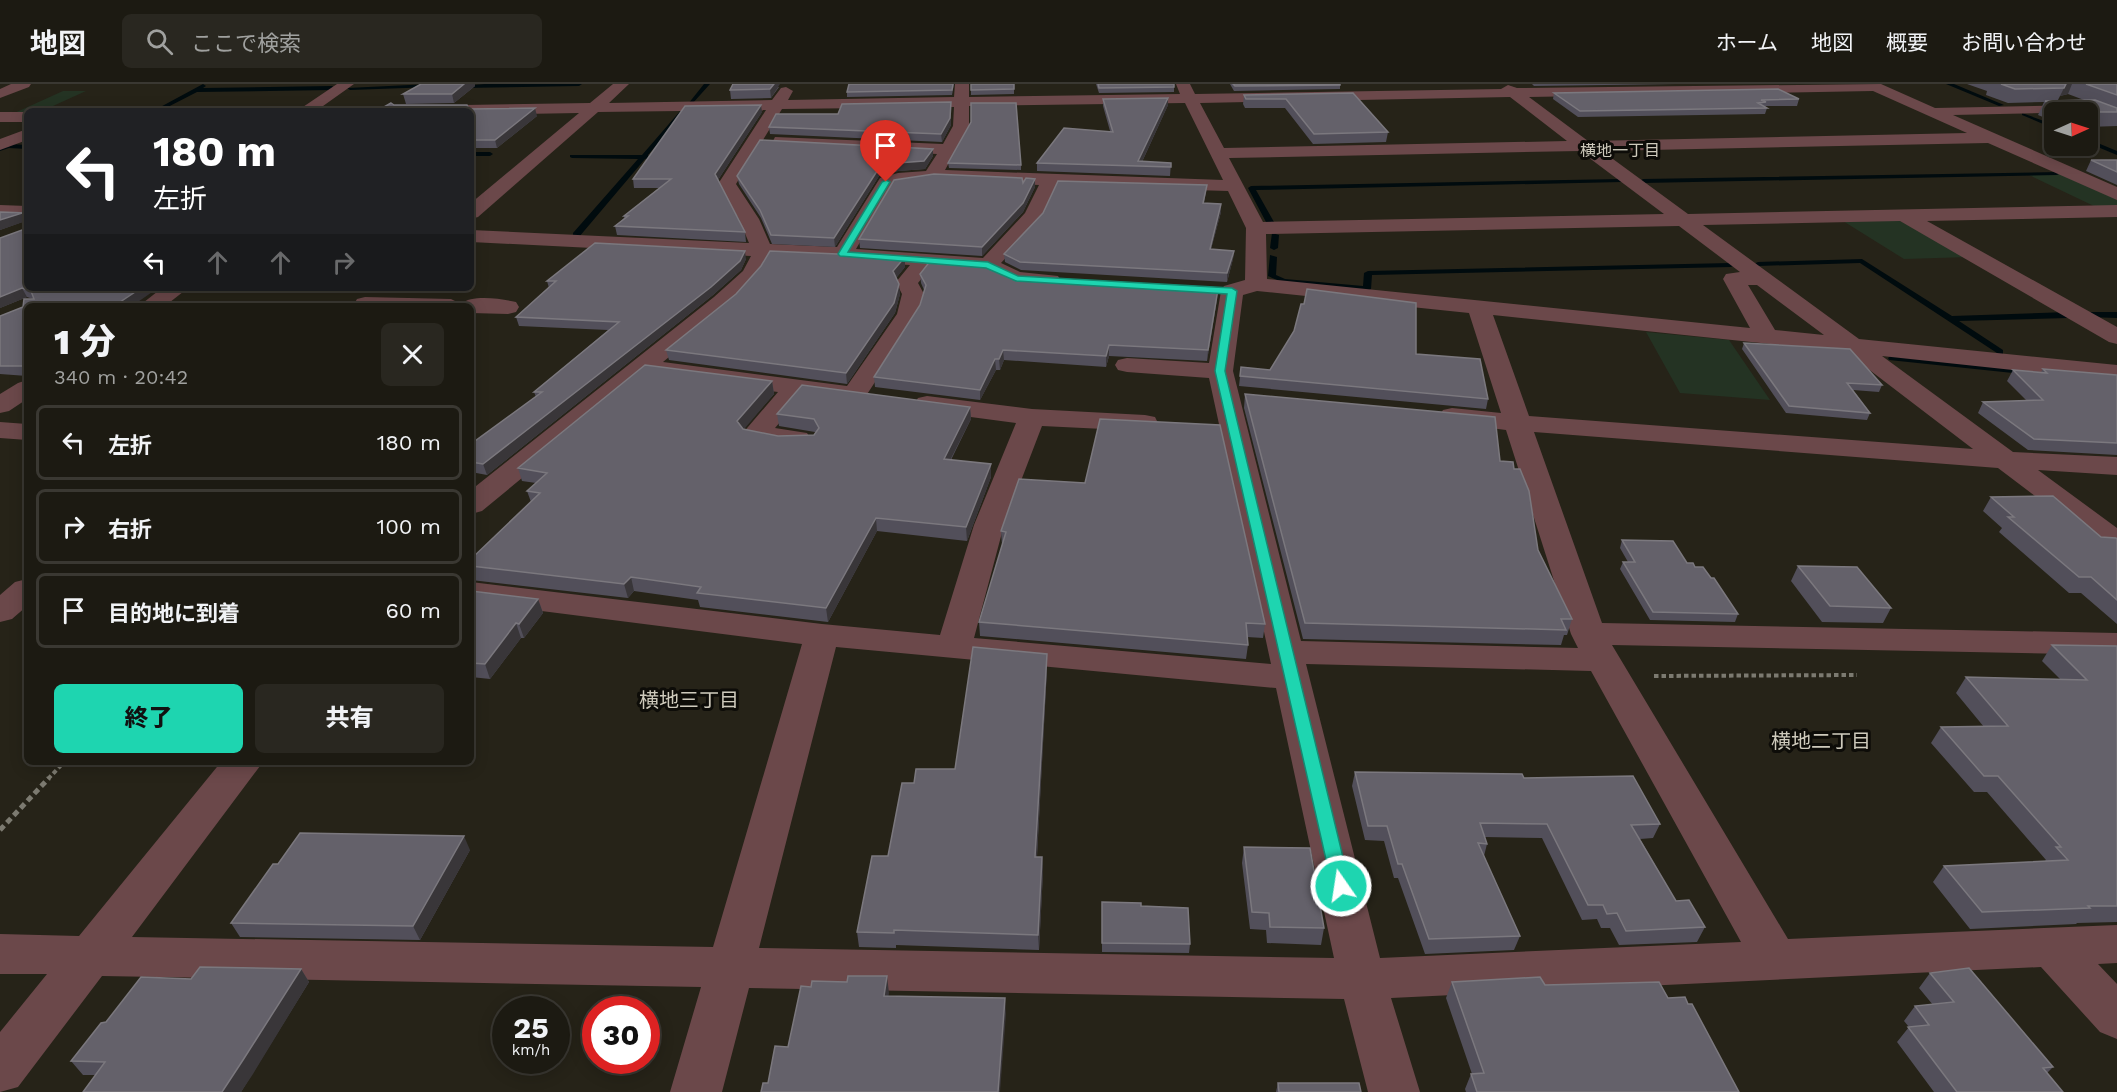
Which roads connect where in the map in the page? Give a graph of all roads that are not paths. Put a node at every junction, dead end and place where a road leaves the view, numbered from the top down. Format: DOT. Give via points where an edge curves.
graph roads {
  1 [pos="24,84"];
  2 [pos="348,84"];
  3 [pos="622,84"];
  4 [pos="790,84"];
  5 [pos="1872,86"];
  6 [pos="1508,88"];
  7 [pos="1186,91"];
  8 [pos="962,93"];
  9 [pos="0,94"];
  10 [pos="2049,94"];
  11 [pos="778,105"];
  12 [pos="310,108"];
  13 [pos="594,108"];
  14 [pos="474,111"];
  15 [pos="1930,111"];
  16 [pos="0,117"];
  17 [pos="24,117"];
  18 [pos="24,135"];
  19 [pos="1991,138"];
  20 [pos="755,140"];
  21 [pos="0,145"];
  22 [pos="1585,146"];
  23 [pos="948,148"];
  24 [pos="1218,153"];
  25 [pos="1063,164"];
  26 [pos="933,175"];
  27 [pos="1052,180"];
  28 [pos="1235,186"];
  29 [pos="2117,194"];
  30 [pos="474,210"];
  31 [pos="2117,210"];
  32 [pos="0,211"];
  33 [pos="24,212"];
  34 [pos="1904,215"];
  35 [pos="1683,219"];
  36 [pos="1256,228"];
  37 [pos="474,236"];
  38 [pos="763,252"];
  39 [pos="843,254"];
  40 [pos="926,260"];
  41 [pos="988,265"];
  42 [pos="1762,278"];
  43 [pos="1073,282"];
  44 [pos="1257,284"];
  45 [pos="172,291"];
  46 [pos="380,291"];
  47 [pos="154,303"];
  48 [pos="366,303"];
  49 [pos="474,306"];
  50 [pos="508,307"];
  51 [pos="1479,307"];
  52 [pos="1766,336"];
  53 [pos="2117,337"];
  54 [pos="1851,345"];
  55 [pos="1127,365"];
  56 [pos="643,367"];
  57 [pos="2117,373"];
  58 [pos="796,387"];
  59 [pos="1232,388"];
  60 [pos="24,390"];
  61 [pos="879,397"];
  62 [pos="0,405"];
  63 [pos="1422,413"];
  64 [pos="1032,417"];
  65 [pos="1517,423"];
  66 [pos="1174,424"];
  67 [pos="0,430"];
  68 [pos="24,432"];
  69 [pos="805,440"];
  70 [pos="2006,460"];
  71 [pos="2117,466"];
  72 [pos="474,503"];
  73 [pos="2117,543"];
  74 [pos="24,592"];
  75 [pos="474,592"];
  76 [pos="0,612"];
  77 [pos="822,635"];
  78 [pos="2117,644"];
  79 [pos="954,647"];
  80 [pos="1601,657"];
  81 [pos="1289,665"];
  82 [pos="241,765"];
  83 [pos="2117,944"];
  84 [pos="2052,947"];
  85 [pos="0,954"];
  86 [pos="91,955"];
  87 [pos="1775,960"];
  88 [pos="730,967"];
  89 [pos="1362,979"];
  90 [pos="2117,1017"];
  91 [pos="0,1071"];
  92 [pos="696,1092"];
  93 [pos="1394,1092"];
  1 -- 9 [label="street"];
  2 -- 12 [label="street"];
  3 -- 13 [label="street"];
  4 -- 11 [label="street"];
  5 -- 6 [label="street"];
  5 -- 15 [label="street"];
  6 -- 7 [label="street"];
  6 -- 22 [label="street"];
  7 -- 8 [label="street"];
  7 -- 24 [label="street"];
  8 -- 11 [label="street"];
  8 -- 23 [label="street" via="961,126"];
  10 -- 15 [label="street" via="2093,110"];
  11 -- 13 [label="street"];
  11 -- 20 [label="street"];
  13 -- 14 [label="street"];
  13 -- 30 [label="street"];
  15 -- 19 [label="street"];
  16 -- 17 [label="street"];
  18 -- 21 [label="street"];
  19 -- 22 [label="street"];
  19 -- 29 [label="street"];
  20 -- 23 [label="street"];
  20 -- 38 [label="street" via="727,184 749,219"];
  22 -- 24 [label="street"];
  22 -- 35 [label="street"];
  23 -- 26 [label="street"];
  24 -- 28 [label="street"];
  25 -- 27 [label="street"];
  26 -- 27 [label="street"];
  26 -- 39 [label="street" via="897,177 886,182"];
  27 -- 28 [label="street"];
  27 -- 41 [label="street" via="1034,215"];
  28 -- 36 [label="street"];
  31 -- 34 [label="street"];
  32 -- 33 [label="street"];
  34 -- 35 [label="street"];
  34 -- 53 [label="street"];
  35 -- 36 [label="street"];
  35 -- 42 [label="street"];
  36 -- 44 [label="street"];
  37 -- 38 [label="street"];
  38 -- 39 [label="street"];
  38 -- 56 [label="street" via="752,274"];
  39 -- 40 [label="street"];
  40 -- 41 [label="street"];
  40 -- 61 [label="street" via="907,282 913,294"];
  41 -- 43 [label="street" via="1016,279"];
  42 -- 52 [label="street" via="1734,279"];
  42 -- 54 [label="street"];
  44 -- 51 [label="street"];
  44 -- 59 [label="street" via="1221,290"];
  45 -- 47 [label="street"];
  46 -- 48 [label="street"];
  49 -- 50 [label="street"];
  51 -- 52 [label="street"];
  51 -- 65 [label="street"];
  52 -- 54 [label="street"];
  54 -- 57 [label="street"];
  54 -- 70 [label="street"];
  55 -- 59 [label="street"];
  56 -- 58 [label="street"];
  56 -- 72 [label="street"];
  58 -- 61 [label="street"];
  58 -- 69 [label="street" via="756,434"];
  59 -- 81 [label="street" via="1222,427"];
  60 -- 62 [label="street"];
  61 -- 64 [label="street"];
  63 -- 65 [label="street"];
  64 -- 66 [label="street"];
  64 -- 79 [label="street" via="989,525"];
  65 -- 70 [label="street"];
  65 -- 80 [label="street"];
  67 -- 68 [label="street"];
  70 -- 71 [label="street"];
  70 -- 73 [label="street"];
  74 -- 76 [label="street"];
  75 -- 77 [label="street"];
  77 -- 79 [label="street"];
  77 -- 88 [label="street"];
  78 -- 80 [label="street"];
  79 -- 81 [label="street"];
  80 -- 81 [label="street"];
  80 -- 87 [label="street"];
  81 -- 89 [label="street"];
  82 -- 86 [label="street"];
  83 -- 84 [label="street"];
  84 -- 87 [label="street"];
  84 -- 90 [label="street"];
  85 -- 86 [label="street"];
  86 -- 88 [label="street"];
  86 -- 91 [label="street"];
  87 -- 89 [label="street"];
  88 -- 89 [label="street"];
  88 -- 92 [label="street"];
  89 -- 93 [label="street"];
}
